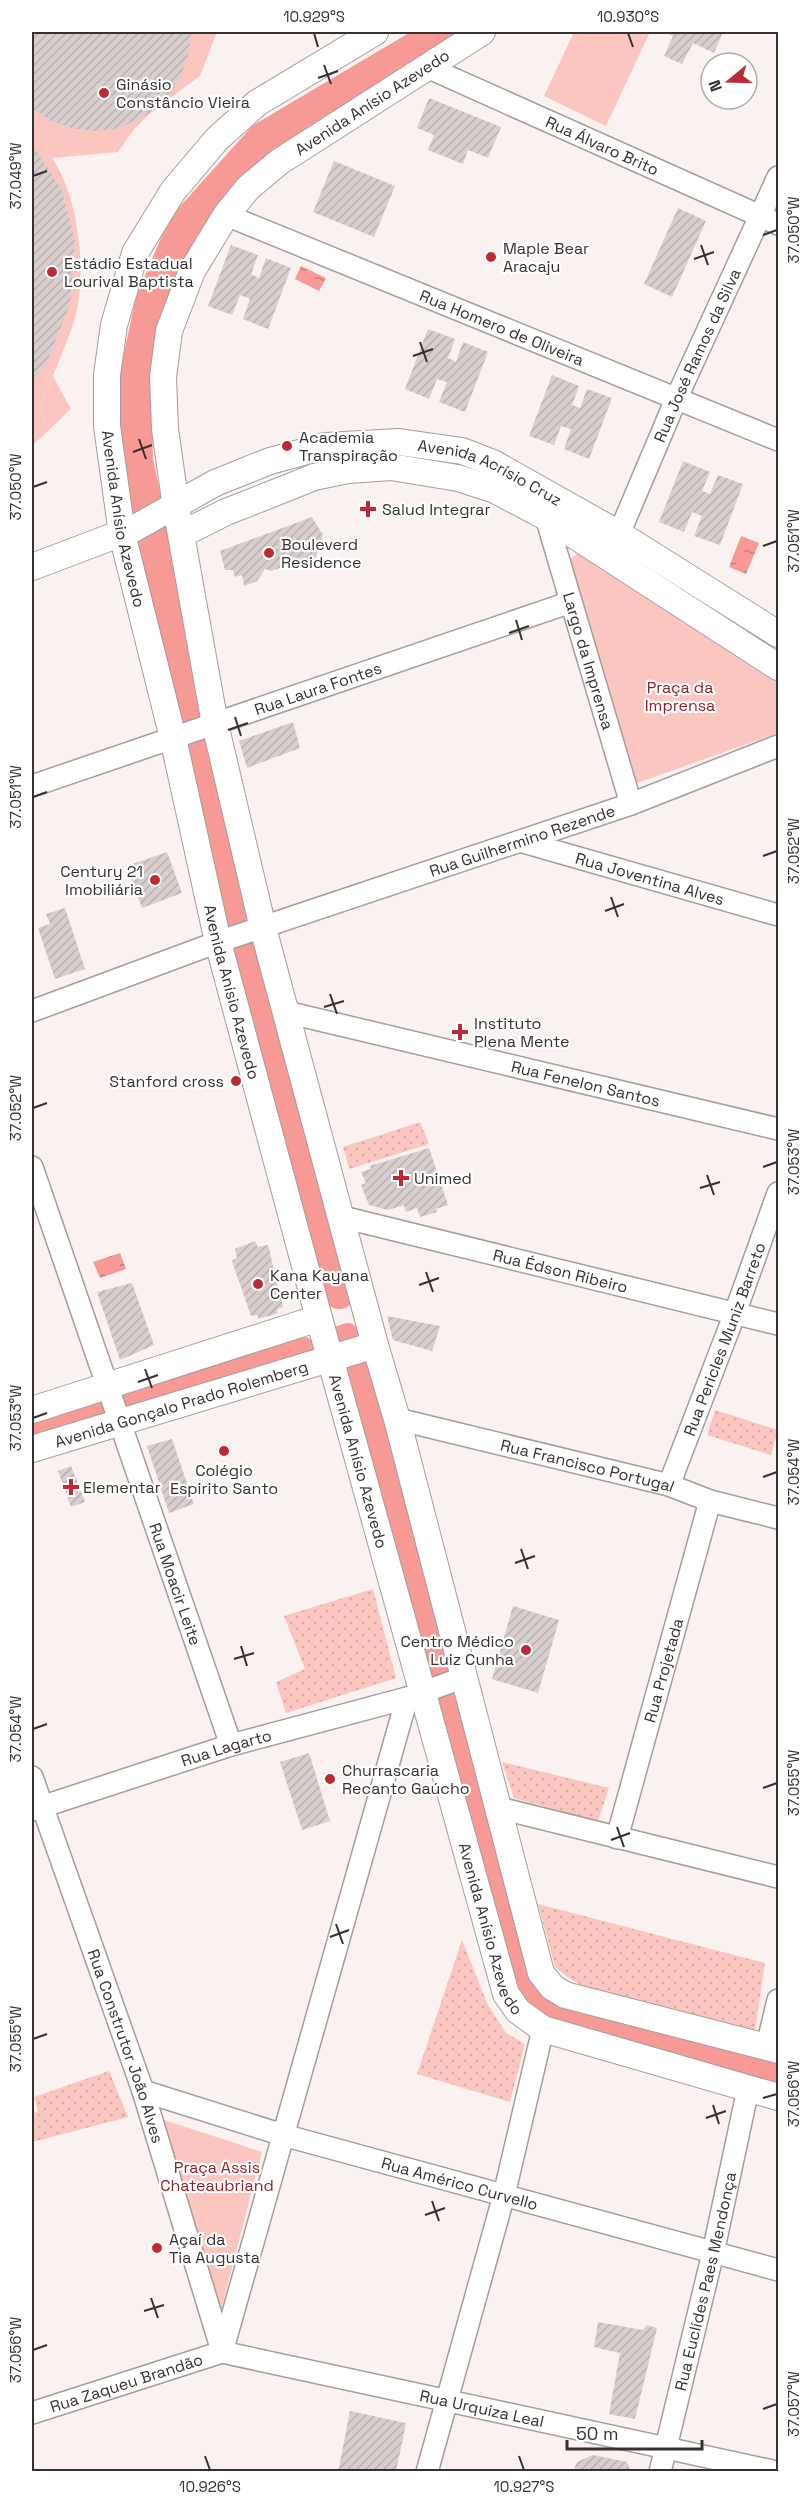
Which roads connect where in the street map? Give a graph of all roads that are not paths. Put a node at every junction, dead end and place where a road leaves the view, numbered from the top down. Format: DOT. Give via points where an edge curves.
graph roads {
  1 [pos="375,32"];
  2 [pos="482,32"];
  3 [pos="427,67"];
  4 [pos="778,177"];
  5 [pos="226,215"];
  6 [pos="769,221"];
  7 [pos="677,397"];
  8 [pos="778,440"];
  9 [pos="171,510"];
  10 [pos="546,517"];
  11 [pos="128,531"];
  12 [pos="182,534"];
  13 [pos="619,534"];
  14 [pos="32,567"];
  15 [pos="571,602"];
  16 [pos="778,634"];
  17 [pos="778,667"];
  18 [pos="210,726"];
  19 [pos="178,737"];
  20 [pos="778,746"];
  21 [pos="32,786"];
  22 [pos="631,804"];
  23 [pos="523,842"];
  24 [pos="778,915"];
  25 [pos="257,929"];
  26 [pos="221,941"];
  27 [pos="32,1011"];
  28 [pos="286,1012"];
  29 [pos="778,1129"];
  30 [pos="32,1167"];
  31 [pos="778,1193"];
  32 [pos="342,1217"];
  33 [pos="735,1313"];
  34 [pos="319,1318"];
  35 [pos="778,1324"];
  36 [pos="375,1345"];
  37 [pos="330,1359"];
  38 [pos="113,1405"];
  39 [pos="32,1410"];
  40 [pos="397,1419"];
  41 [pos="32,1449"];
  42 [pos="669,1485"];
  43 [pos="710,1501"];
  44 [pos="778,1518"];
  45 [pos="435,1688"];
  46 [pos="231,1745"];
  47 [pos="32,1777"];
  48 [pos="37,1808"];
  49 [pos="499,1808"];
  50 [pos="617,1838"];
  51 [pos="778,1877"];
  52 [pos="778,2000"];
  53 [pos="543,2029"];
  54 [pos="773,2048"];
  55 [pos="748,2089"];
  56 [pos="143,2091"];
  57 [pos="778,2097"];
  58 [pos="283,2135"];
  59 [pos="504,2194"];
  60 [pos="713,2253"];
  61 [pos="778,2270"];
  62 [pos="222,2352"];
  63 [pos="447,2401"];
  64 [pos="32,2412"];
  65 [pos="666,2447"];
  66 [pos="427,2472"];
  67 [pos="660,2472"];
  68 [pos="777,2472"];
  1 -- 11 [label="street, Avenida Anísio Azevedo" via="257,104 217,139 173,191 135,253 114,325 107,375 107,426"];
  2 -- 3 [label="street, Avenida Anísio Azevedo"];
  3 -- 5 [label="street, Avenida Anísio Azevedo" via="279,162 248,188"];
  3 -- 6 [label="street, Rua Álvaro Brito"];
  4 -- 6 [label="street, Rua José Ramos da Silva"];
  5 -- 7 [label="street, Rua Homero de Oliveira"];
  5 -- 9 [label="street, Avenida Anísio Azevedo" via="192,271 169,331 163,377"];
  6 -- 7 [label="street, Rua José Ramos da Silva"];
  7 -- 8 [label="street, Rua Homero de Oliveira"];
  7 -- 13 [label="street, Rua José Ramos da Silva"];
  9 -- 11 [label="street, Avenida Acrísio Cruz"];
  9 -- 12 [label="street, Avenida Anísio Azevedo"];
  9 -- 13 [label="street, Avenida Acrísio Cruz" via="215,483 270,461 325,446 399,441 462,451 493,463"];
  10 -- 12 [label="street, Avenida Acrísio Cruz" via="495,490 458,478 391,467 314,477"];
  10 -- 15 [label="street, Largo da Imprensa"];
  10 -- 17 [label="street, Avenida Acrísio Cruz"];
  11 -- 14 [label="street, Avenida Acrísio Cruz"];
  11 -- 19 [label="street, Avenida Anísio Azevedo"];
  12 -- 18 [label="street, Avenida Anísio Azevedo" via="205,622"];
  13 -- 16 [label="street, Avenida Acrísio Cruz"];
  15 -- 18 [label="street, Rua Laura Fontes"];
  15 -- 22 [label="street, Largo da Imprensa"];
  18 -- 19 [label="street, Rua Laura Fontes"];
  18 -- 25 [label="street, Avenida Anísio Azevedo"];
  19 -- 21 [label="street, Rua Laura Fontes"];
  19 -- 26 [label="street, Avenida Anísio Azevedo"];
  20 -- 22 [label="street, Rua Guilhermino Rezende"];
  22 -- 23 [label="street, Rua Guilhermino Rezende"];
  23 -- 24 [label="street, Rua Joventina Alves"];
  23 -- 25 [label="street, Rua Guilhermino Rezende"];
  25 -- 26 [label="street, Rua Guilhermino Rezende"];
  25 -- 28 [label="street, Avenida Anísio Azevedo"];
  26 -- 27 [label="street"];
  26 -- 34 [label="street, Avenida Anísio Azevedo"];
  28 -- 29 [label="street, Rua Fenelon Santos"];
  28 -- 32 [label="street, Avenida Anísio Azevedo"];
  30 -- 38 [label="street, Rua Moacir Leite"];
  31 -- 33 [label="street, Rua Pericles Muniz Barreto"];
  32 -- 33 [label="street, Rua Édson Ribeiro"];
  32 -- 36 [label="street, Avenida Anísio Azevedo"];
  33 -- 35 [label="street, Rua Édson Ribeiro"];
  33 -- 42 [label="street, Rua Pericles Muniz Barreto"];
  34 -- 37 [label="street, Avenida Anísio Azevedo"];
  34 -- 38 [label="street, Avenida Gonçalo Prado Rolemberg"];
  36 -- 37 [label="street, Avenida Gonçalo Prado Rolemberg"];
  36 -- 40 [label="street, Avenida Anísio Azevedo"];
  37 -- 38 [label="street, Avenida Gonçalo Prado Rolemberg"];
  37 -- 45 [label="street, Avenida Anísio Azevedo"];
  38 -- 39 [label="street, Avenida Gonçalo Prado Rolemberg"];
  38 -- 41 [label="street, Avenida Gonçalo Prado Rolemberg"];
  38 -- 46 [label="street, Rua Moacir Leite"];
  40 -- 42 [label="street, Rua Francisco Portugal"];
  40 -- 45 [label="street, Avenida Anísio Azevedo"];
  42 -- 43 [label="street, Rua Francisco Portugal"];
  43 -- 44 [label="street, Rua Francisco Portugal"];
  43 -- 50 [label="street, Rua Projetada"];
  45 -- 46 [label="street, Rua Lagarto"];
  45 -- 49 [label="street, Avenida Anísio Azevedo"];
  45 -- 53 [label="street, Avenida Anísio Azevedo" via="506,1994 518,2011"];
  45 -- 58 [label="street"];
  46 -- 48 [label="street, Rua Lagarto"];
  47 -- 48 [label="street, Rua Construtor João Alves"];
  48 -- 56 [label="street, Rua Construtor João Alves"];
  49 -- 50 [label="street"];
  49 -- 54 [label="street, Avenida Anísio Azevedo" via="541,1973 552,1987 565,1995"];
  50 -- 51 [label="street"];
  52 -- 54 [label="street"];
  53 -- 55 [label="street, Avenida Anísio Azevedo"];
  53 -- 59 [label="street"];
  55 -- 57 [label="street, Avenida Anísio Azevedo"];
  55 -- 60 [label="street, Rua Euclídes Paes Mendonça"];
  56 -- 58 [label="street, Rua Américo Curvello"];
  56 -- 62 [label="street, Rua Construtor João Alves"];
  58 -- 59 [label="street, Rua Américo Curvello"];
  58 -- 62 [label="street"];
  59 -- 60 [label="street, Rua Américo Curvello"];
  59 -- 63 [label="street"];
  60 -- 61 [label="street, Rua Américo Curvello"];
  60 -- 65 [label="street, Rua Euclídes Paes Mendonça"];
  62 -- 63 [label="street, Rua Urquiza Leal"];
  62 -- 64 [label="street, Rua Zaqueu Brandão"];
  63 -- 65 [label="street, Rua Urquiza Leal"];
  63 -- 66 [label="street"];
  65 -- 67 [label="street, Rua Euclídes Paes Mendonça"];
  65 -- 68 [label="street, Rua Urquiza Leal"];
}
